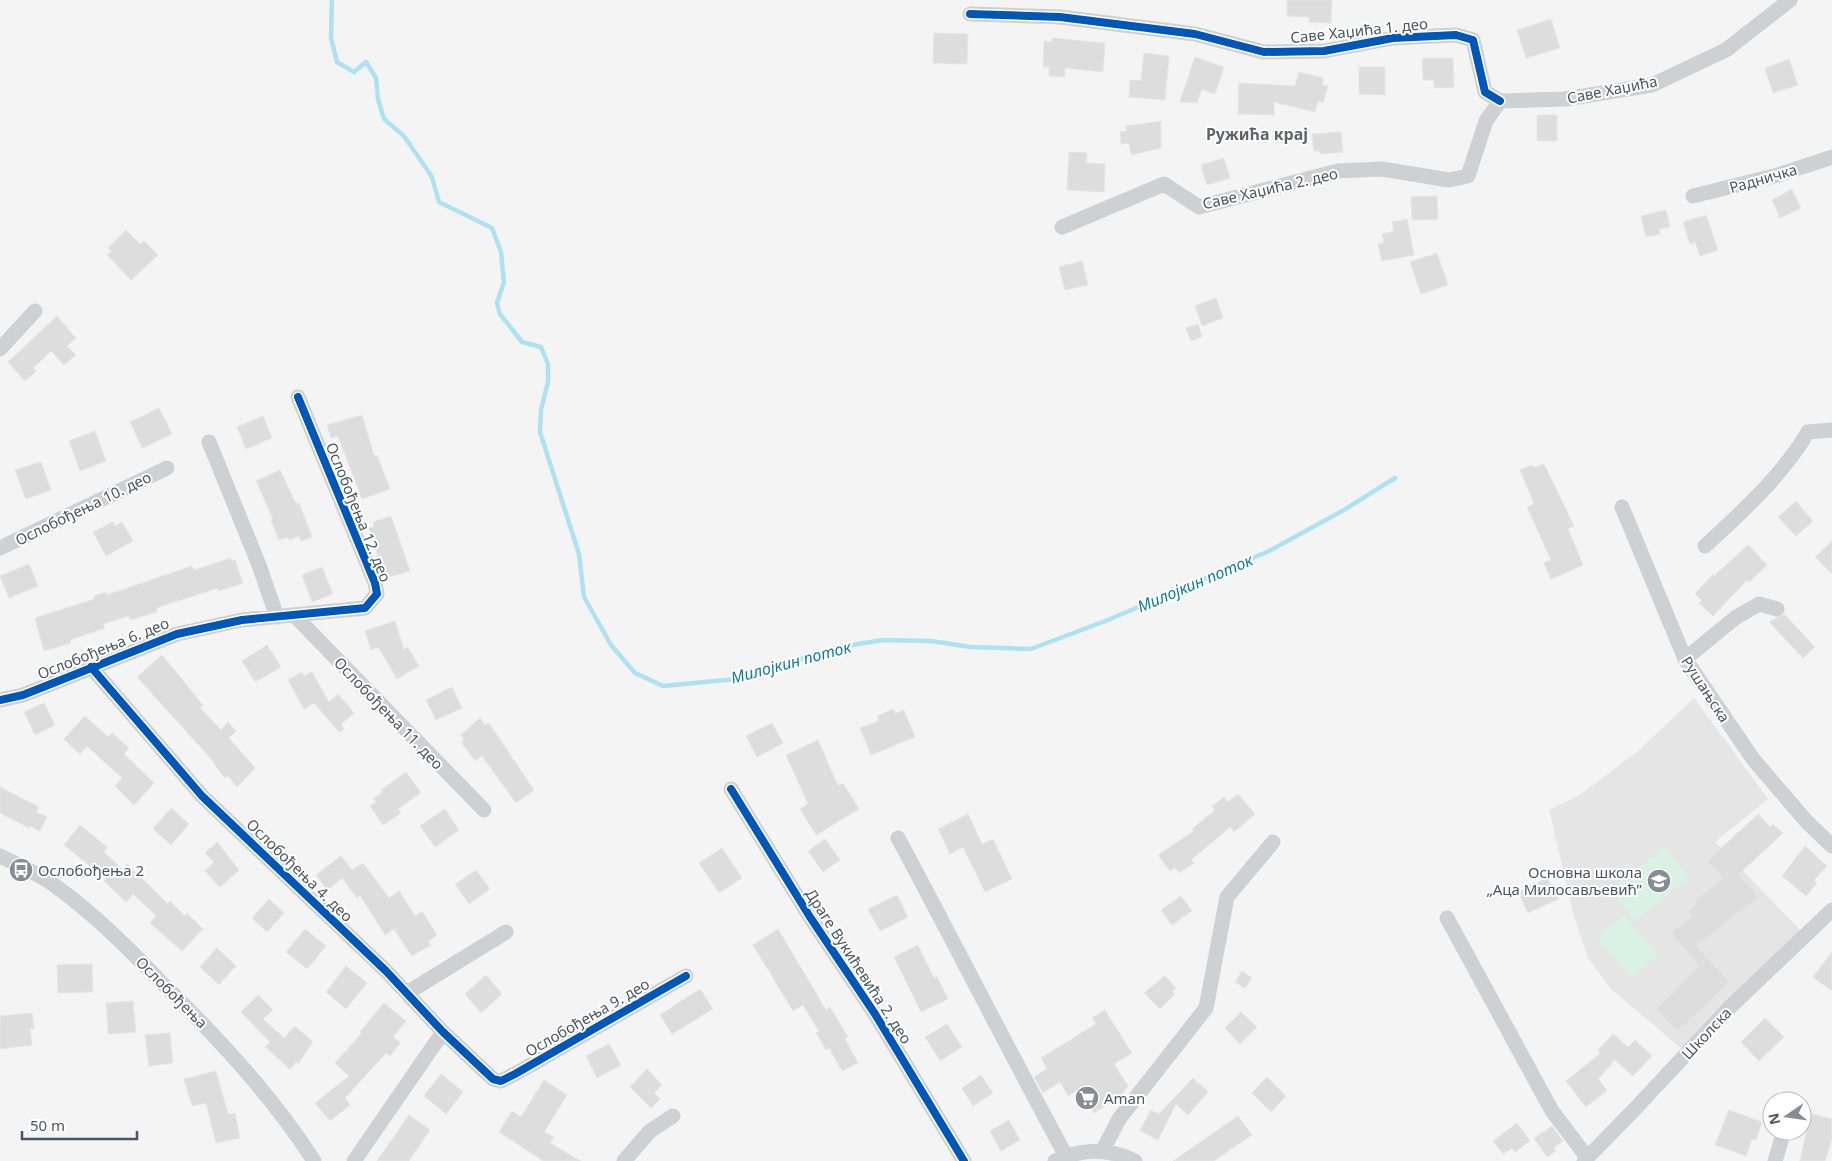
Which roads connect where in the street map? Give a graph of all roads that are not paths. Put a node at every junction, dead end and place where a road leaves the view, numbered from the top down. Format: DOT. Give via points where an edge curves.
graph roads {
  1 [pos="1790,0"];
  2 [pos="970,14"];
  3 [pos="1500,101"];
  4 [pos="1832,156"];
  5 [pos="1693,196"];
  6 [pos="1062,227"];
  7 [pos="35,311"];
  8 [pos="0,349"];
  9 [pos="298,398"];
  10 [pos="1832,430"];
  11 [pos="209,442"];
  12 [pos="167,468"];
  13 [pos="1622,507"];
  14 [pos="1705,546"];
  15 [pos="0,548"];
  16 [pos="1777,609"];
  17 [pos="294,615"];
  18 [pos="277,617"];
  19 [pos="1685,659"];
  20 [pos="91,667"];
  21 [pos="0,700"];
  22 [pos="731,789"];
  23 [pos="484,810"];
  24 [pos="898,838"];
  25 [pos="1273,842"];
  26 [pos="1832,846"];
  27 [pos="0,856"];
  28 [pos="1832,910"];
  29 [pos="1447,918"];
  30 [pos="506,932"];
  31 [pos="686,976"];
  32 [pos="407,993"];
  33 [pos="443,1032"];
  34 [pos="501,1081"];
  35 [pos="672,1116"];
  36 [pos="1781,1141"];
  37 [pos="1103,1150"];
  38 [pos="1061,1158"];
  39 [pos="1586,1159"];
  40 [pos="314,1161"];
  41 [pos="354,1161"];
  42 [pos="624,1161"];
  43 [pos="964,1161"];
  44 [pos="1135,1161"];
  45 [pos="1775,1161"];
  1 -- 3 [label="street, Саве Хаџића" via="1726,50 1652,85 1565,99"];
  2 -- 3 [label="street, Саве Хаџића 1. део" via="1060,18 1195,34 1264,52 1324,51 1393,38 1456,35 1473,40 1485,92"];
  3 -- 6 [label="street, Саве Хаџића 2. део" via="1486,122 1468,176 1449,180 1382,169 1338,171 1200,207 1164,184"];
  4 -- 5 [label="street, Радничка" via="1778,175"];
  7 -- 8 [label="street"];
  9 -- 17 [label="street, Ослобођења 12. део" via="377,594 365,608"];
  10 -- 14 [label="street" via="1808,432 1791,460"];
  11 -- 18 [label="street"];
  12 -- 15 [label="street, Ослобођења 10. део"];
  13 -- 19 [label="street, Рушањска"];
  16 -- 19 [label="street" via="1758,604 1735,618"];
  17 -- 18 [label="street, Ослобођења 12. део"];
  17 -- 23 [label="street, Ослобођења 11. део"];
  18 -- 20 [label="street, Ослобођења 6. део" via="242,620 177,634"];
  19 -- 26 [label="street, Рушањска" via="1753,759"];
  20 -- 21 [label="street, Ослобођења 6. део" via="23,695"];
  20 -- 32 [label="street, Ослобођења 4. део" via="202,796"];
  22 -- 43 [label="street, Драге Вукићевића 2. део" via="875,1014"];
  24 -- 38 [label="street" via="954,941"];
  25 -- 37 [label="street" via="1227,897 1206,1008 1119,1118"];
  27 -- 40 [label="street, Ослобођења" via="52,884 103,923 252,1076"];
  28 -- 39 [label="street, Школска" via="1729,1008"];
  29 -- 39 [label="street" via="1552,1111"];
  30 -- 32 [label="street"];
  31 -- 34 [label="street, Ослобођења 9. део"];
  32 -- 33 [label="street, Ослобођења 4. део"];
  33 -- 34 [label="street, Ослобођења 4. део" via="493,1079"];
  33 -- 41 [label="street"];
  35 -- 42 [label="street" via="650,1132"];
  36 -- 45 [label="street"];
  37 -- 38 [label="street" via="1084,1151"];
  37 -- 44 [label="street"];
}
